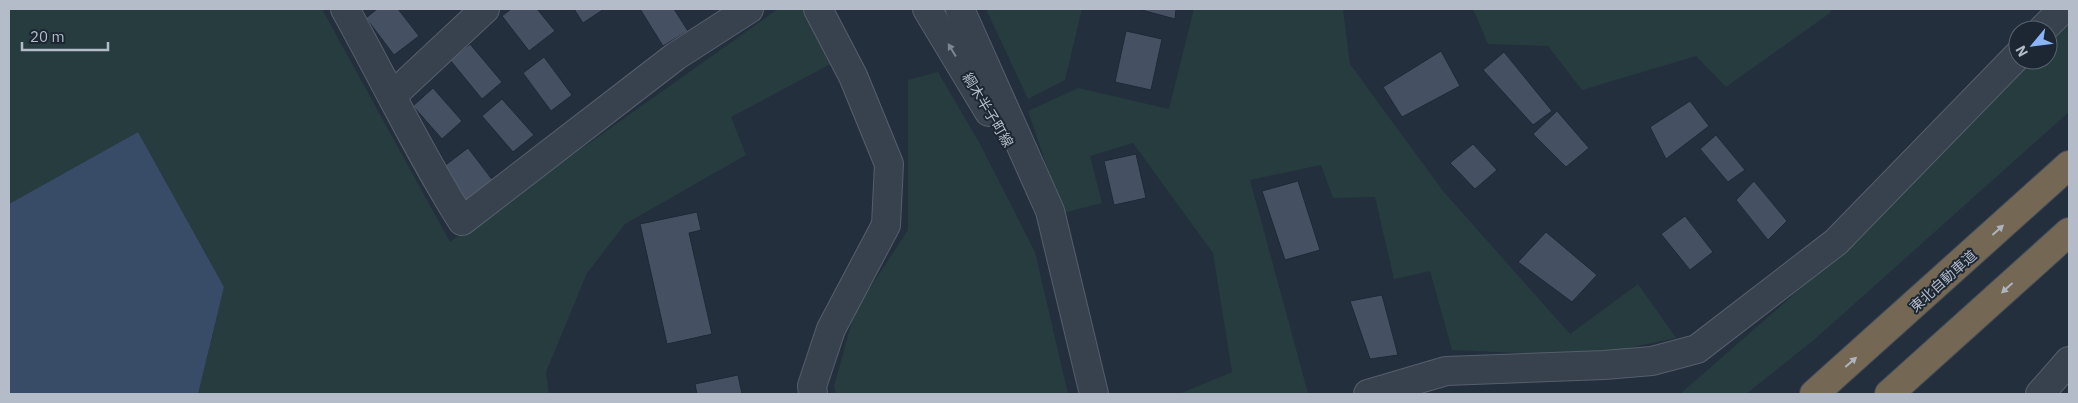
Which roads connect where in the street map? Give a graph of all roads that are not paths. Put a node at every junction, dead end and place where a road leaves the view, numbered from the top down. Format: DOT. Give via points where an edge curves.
graph roads {
  1 [pos="345,9"];
  2 [pos="485,9"];
  3 [pos="818,9"];
  4 [pos="927,9"];
  5 [pos="960,9"];
  6 [pos="2063,9"];
  7 [pos="745,10"];
  8 [pos="2052,20"];
  9 [pos="2008,65"];
  10 [pos="393,95"];
  11 [pos="2069,165"];
  12 [pos="1050,212"];
  13 [pos="2069,232"];
  14 [pos="2069,361"];
  15 [pos="812,394"];
  16 [pos="1094,394"];
  17 [pos="1368,394"];
  18 [pos="1814,394"];
  19 [pos="1888,394"];
  20 [pos="2040,394"];
  1 -- 10 [label="street"];
  2 -- 10 [label="street"];
  3 -- 15 [label="street" via="854,76 889,164 886,224 831,329"];
  12 -- 4 [label="street, 綱木半子町線, one-way"];
  5 -- 12 [label="street"];
  6 -- 8 [label="street"];
  7 -- 10 [label="street" via="676,56 462,221 431,171"];
  9 -- 17 [label="street" via="1836,242 1697,349 1652,361 1446,371"];
  18 -- 11 [label="highway, 東北自動車道, one-way"];
  12 -- 16 [label="street"];
  13 -- 19 [label="highway, one-way"];
  14 -- 20 [label="street"];
}
